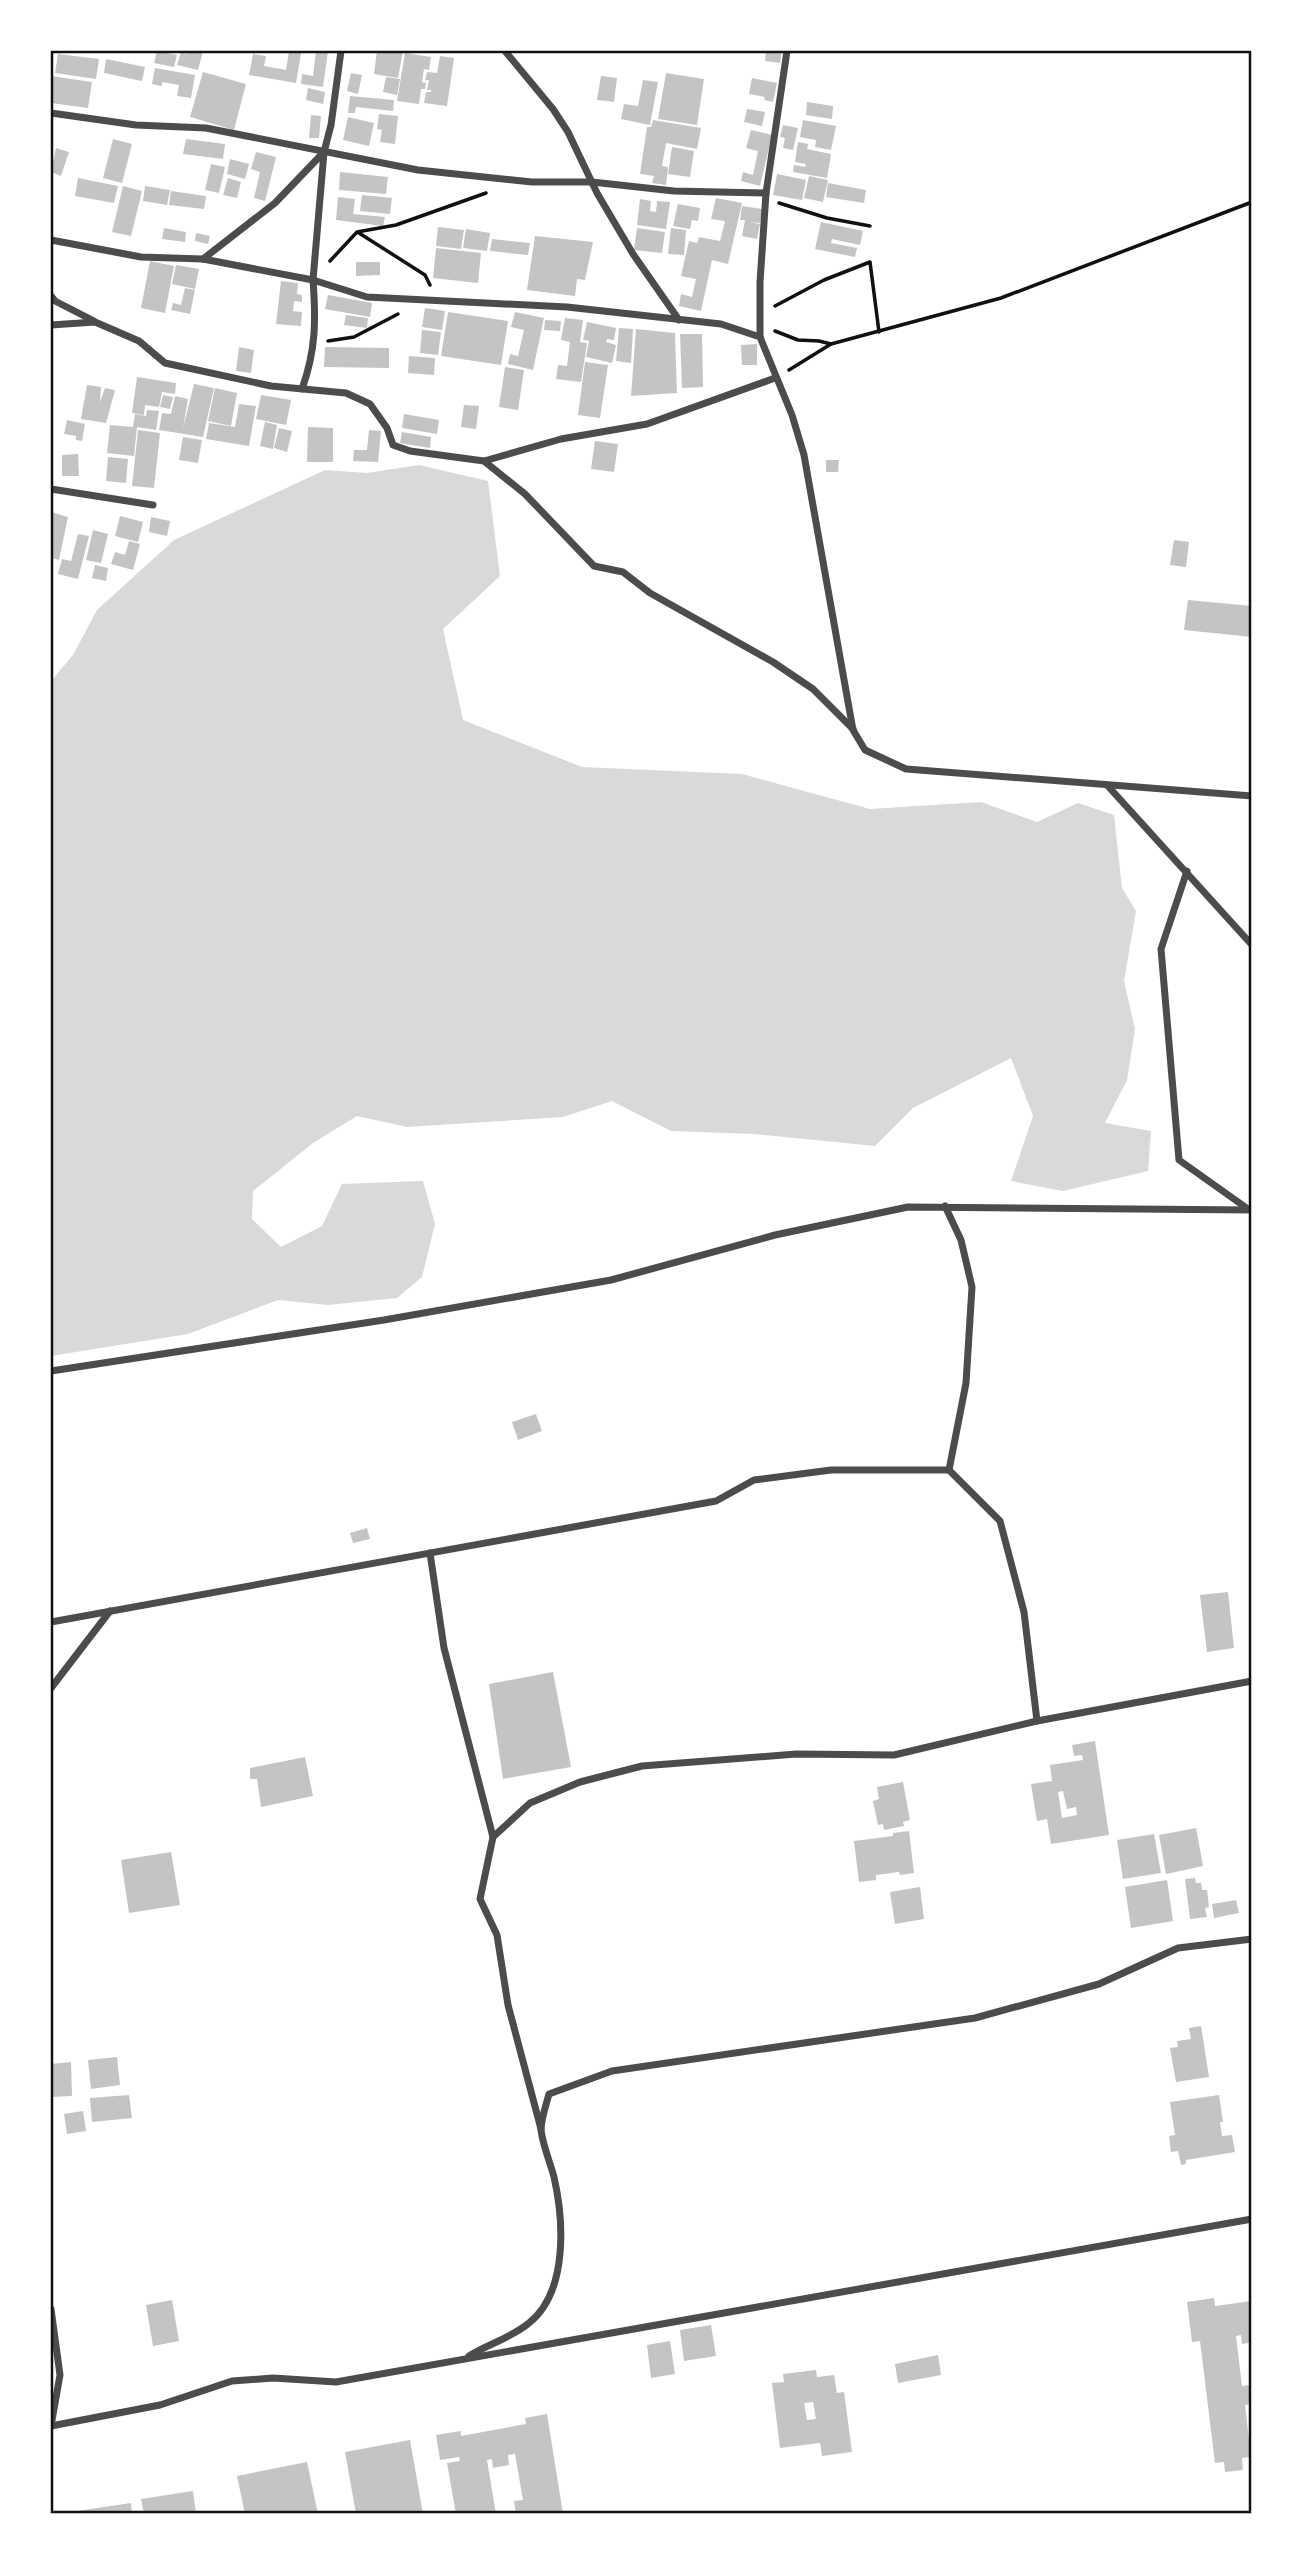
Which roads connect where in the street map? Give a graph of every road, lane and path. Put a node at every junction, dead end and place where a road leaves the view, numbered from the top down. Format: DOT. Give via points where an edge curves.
graph roads {
  1 [pos="341,51"];
  2 [pos="505,51"];
  3 [pos="787,51"];
  4 [pos="51,113"];
  5 [pos="324,152"];
  6 [pos="592,182"];
  7 [pos="492,191"];
  8 [pos="766,193"];
  9 [pos="1252,202"];
  10 [pos="870,226"];
  11 [pos="357,232"];
  12 [pos="51,240"];
  13 [pos="203,259"];
  14 [pos="313,280"];
  15 [pos="51,296"];
  16 [pos="437,299"];
  17 [pos="406,309"];
  18 [pos="760,313"];
  19 [pos="679,320"];
  20 [pos="95,321"];
  21 [pos="51,325"];
  22 [pos="760,325"];
  23 [pos="878,332"];
  24 [pos="760,337"];
  25 [pos="314,343"];
  26 [pos="831,344"];
  27 [pos="775,378"];
  28 [pos="302,389"];
  29 [pos="484,461"];
  30 [pos="51,489"];
  31 [pos="153,505"];
  32 [pos="853,730"];
  33 [pos="1107,785"];
  34 [pos="1252,796"];
  35 [pos="1187,871"];
  36 [pos="1252,945"];
  37 [pos="945,1206"];
  38 [pos="1251,1209"];
  39 [pos="51,1371"];
  40 [pos="949,1470"];
  41 [pos="430,1553"];
  42 [pos="110,1611"];
  43 [pos="51,1622"];
  44 [pos="1252,1681"];
  45 [pos="51,1688"];
  46 [pos="1037,1721"];
  47 [pos="493,1837"];
  48 [pos="1252,1939"];
  49 [pos="541,2129"];
  50 [pos="1252,2219"];
  51 [pos="51,2308"];
  52 [pos="465,2359"];
  53 [pos="51,2426"];
  1 -- 5 [label="street"];
  2 -- 6 [label="street" via="553,109"];
  3 -- 8 [label="street"];
  4 -- 5 [label="street" via="136,125 206,128"];
  5 -- 6 [label="street" via="471,176"];
  5 -- 13 [label="street" via="275,203"];
  5 -- 14 [label="street"];
  6 -- 8 [label="street" via="674,191"];
  6 -- 19 [label="street" via="633,254"];
  7 -- 11 [label="path" via="396,225"];
  8 -- 10 [label="path" via="779,203"];
  8 -- 18 [label="street"];
  9 -- 23 [label="path" via="1001,298"];
  11 -- 14 [label="path"];
  11 -- 16 [label="path" via="425,275"];
  12 -- 13 [label="street" via="141,257"];
  13 -- 14 [label="street"];
  14 -- 16 [label="street" via="367,297"];
  14 -- 25 [label="street"];
  15 -- 20 [label="street"];
  16 -- 19 [label="street"];
  17 -- 25 [label="path" via="354,337"];
  18 -- 22 [label="street"];
  18 -- 23 [label="path" via="870,262"];
  19 -- 24 [label="street" via="721,324"];
  20 -- 21 [label="street"];
  20 -- 28 [label="street" via="139,341 165,363"];
  22 -- 24 [label="street"];
  22 -- 26 [label="path" via="798,340"];
  23 -- 26 [label="path"];
  24 -- 27 [label="street"];
  25 -- 28 [label="street"];
  26 -- 27 [label="path"];
  27 -- 29 [label="street" via="647,424 561,439"];
  27 -- 32 [label="street" via="804,455"];
  28 -- 29 [label="street" via="346,393 370,404 393,445"];
  29 -- 32 [label="street" via="525,494 594,566 623,572 650,593 773,662 813,689"];
  30 -- 31 [label="street"];
  32 -- 33 [label="street" via="865,750 906,769"];
  33 -- 34 [label="street"];
  33 -- 35 [label="street"];
  35 -- 36 [label="street"];
  35 -- 38 [label="street" via="1161,949 1179,1160"];
  37 -- 38 [label="street"];
  37 -- 39 [label="street" via="908,1207 775,1234 611,1280"];
  37 -- 40 [label="street" via="961,1240 972,1287 966,1384"];
  40 -- 41 [label="street" via="831,1470 754,1480 716,1501"];
  40 -- 46 [label="street" via="1000,1521 1024,1612"];
  41 -- 42 [label="street"];
  41 -- 47 [label="street" via="444,1648"];
  42 -- 43 [label="street"];
  42 -- 45 [label="street"];
  44 -- 46 [label="street"];
  46 -- 47 [label="street" via="894,1755 796,1754 642,1766 580,1782 530,1802"];
  47 -- 49 [label="street" via="480,1899 497,1935 508,2005"];
  48 -- 49 [label="street" via="1178,1948 1099,1984 975,2018 612,2071 549,2094"];
  49 -- 52 [label="street" via="555,2180 561,2254 558,2274 547,2302 530,2323"];
  50 -- 52 [label="street"];
  51 -- 53 [label="street" via="60,2375"];
  52 -- 53 [label="street" via="336,2382 232,2381 160,2405"];
}
